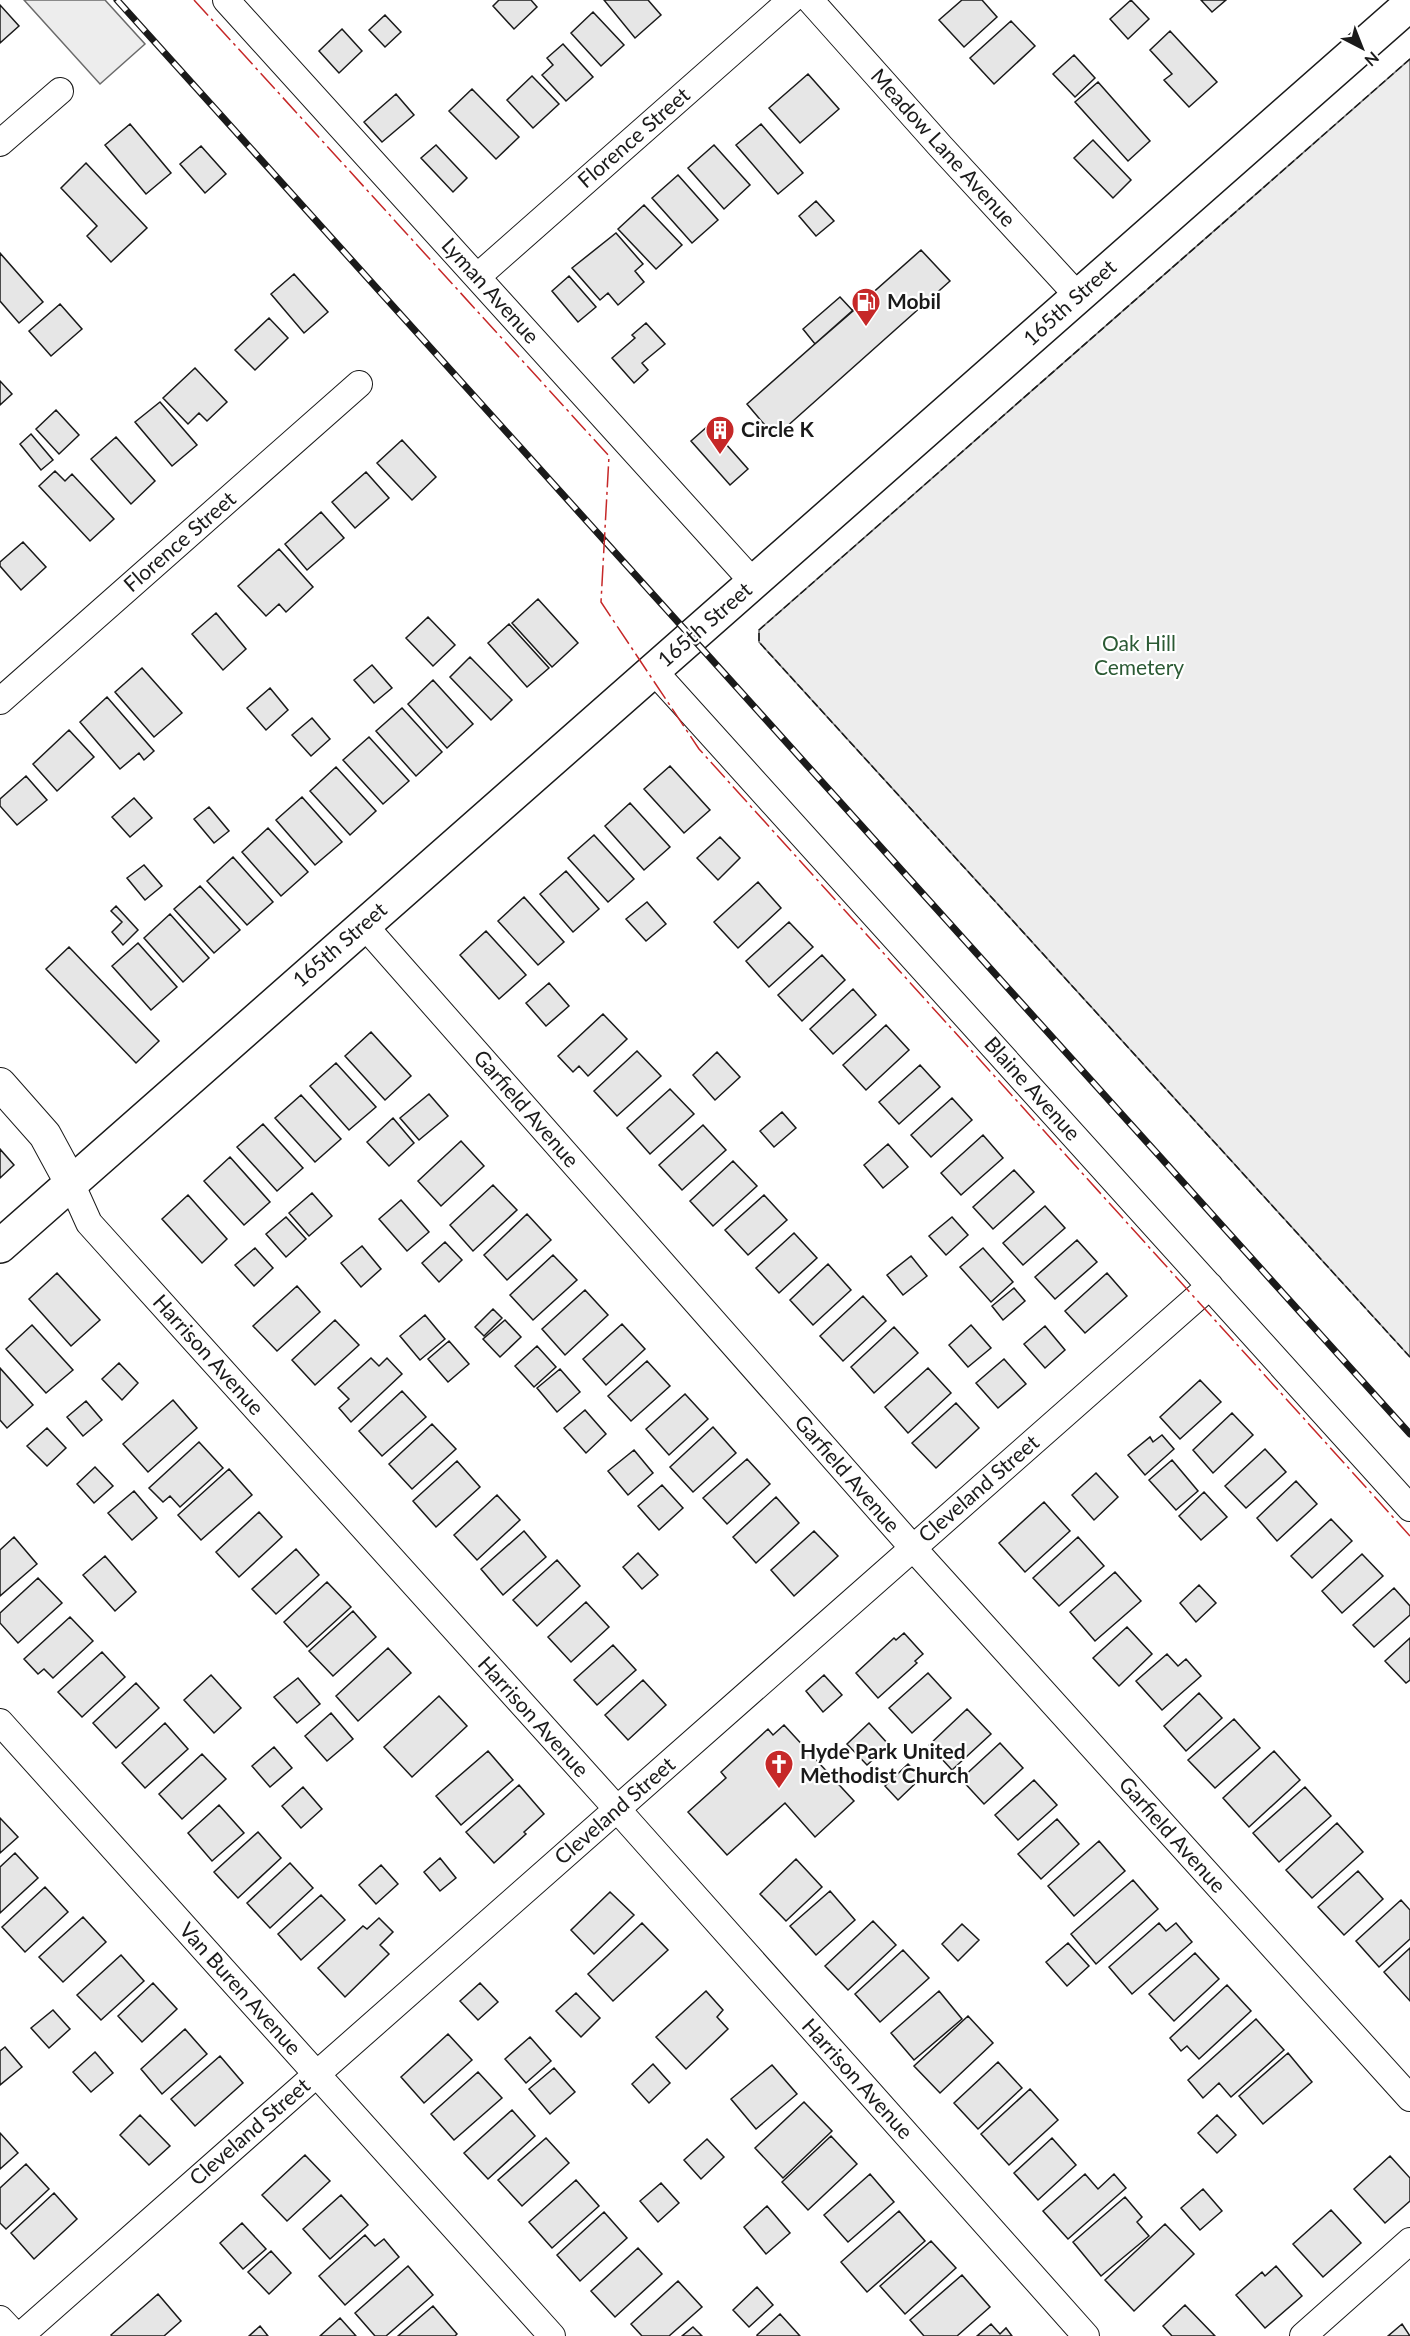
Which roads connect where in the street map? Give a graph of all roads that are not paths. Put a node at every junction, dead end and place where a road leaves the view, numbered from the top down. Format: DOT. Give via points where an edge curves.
graph roads {
  1 [pos="226,0"];
  2 [pos="791,0"];
  3 [pos="810,0"];
  4 [pos="1410,4"];
  5 [pos="60,91"];
  6 [pos="0,143"];
  7 [pos="477,277"];
  8 [pos="1078,296"];
  9 [pos="359,384"];
  10 [pos="753,583"];
  11 [pos="654,670"];
  12 [pos="0,701"];
  13 [pos="363,924"];
  14 [pos="0,1084"];
  15 [pos="71,1183"];
  16 [pos="0,1246"];
  17 [pos="1210,1286"];
  18 [pos="1410,1508"];
  19 [pos="913,1548"];
  20 [pos="0,1722"];
  21 [pos="616,1809"];
  22 [pos="317,2074"];
  23 [pos="1410,2098"];
  24 [pos="1410,2241"];
  25 [pos="0,2319"];
  26 [pos="18,2336"];
  27 [pos="552,2336"];
  28 [pos="1086,2336"];
  29 [pos="1303,2336"];
  1 -- 7 [label="street, Lyman Avenue"];
  2 -- 7 [label="street, Florence Street"];
  3 -- 8 [label="street, Meadow Lane Avenue"];
  4 -- 8 [label="main road, 165th Street"];
  5 -- 6 [label="street"];
  7 -- 10 [label="street, Lyman Avenue"];
  8 -- 10 [label="main road, 165th Street"];
  9 -- 12 [label="street, Florence Street"];
  10 -- 11 [label="main road, 165th Street"];
  11 -- 13 [label="main road, 165th Street"];
  11 -- 17 [label="street, Blaine Avenue"];
  13 -- 15 [label="main road, 165th Street"];
  13 -- 19 [label="street, Garfield Avenue"];
  14 -- 15 [label="street, Harrison Avenue" via="45,1134"];
  15 -- 16 [label="main road, 165th Street"];
  15 -- 21 [label="street, Harrison Avenue" via="89,1223"];
  17 -- 18 [label="street, Blaine Avenue"];
  17 -- 19 [label="street, Cleveland Street"];
  19 -- 21 [label="street, Cleveland Street"];
  19 -- 23 [label="street, Garfield Avenue"];
  20 -- 22 [label="street, Van Buren Avenue"];
  21 -- 22 [label="street, Cleveland Street"];
  21 -- 28 [label="street, Harrison Avenue"];
  22 -- 26 [label="street, Cleveland Street"];
  22 -- 27 [label="street, Van Buren Avenue"];
  24 -- 29 [label="street"];
  25 -- 26 [label="street"];
}
